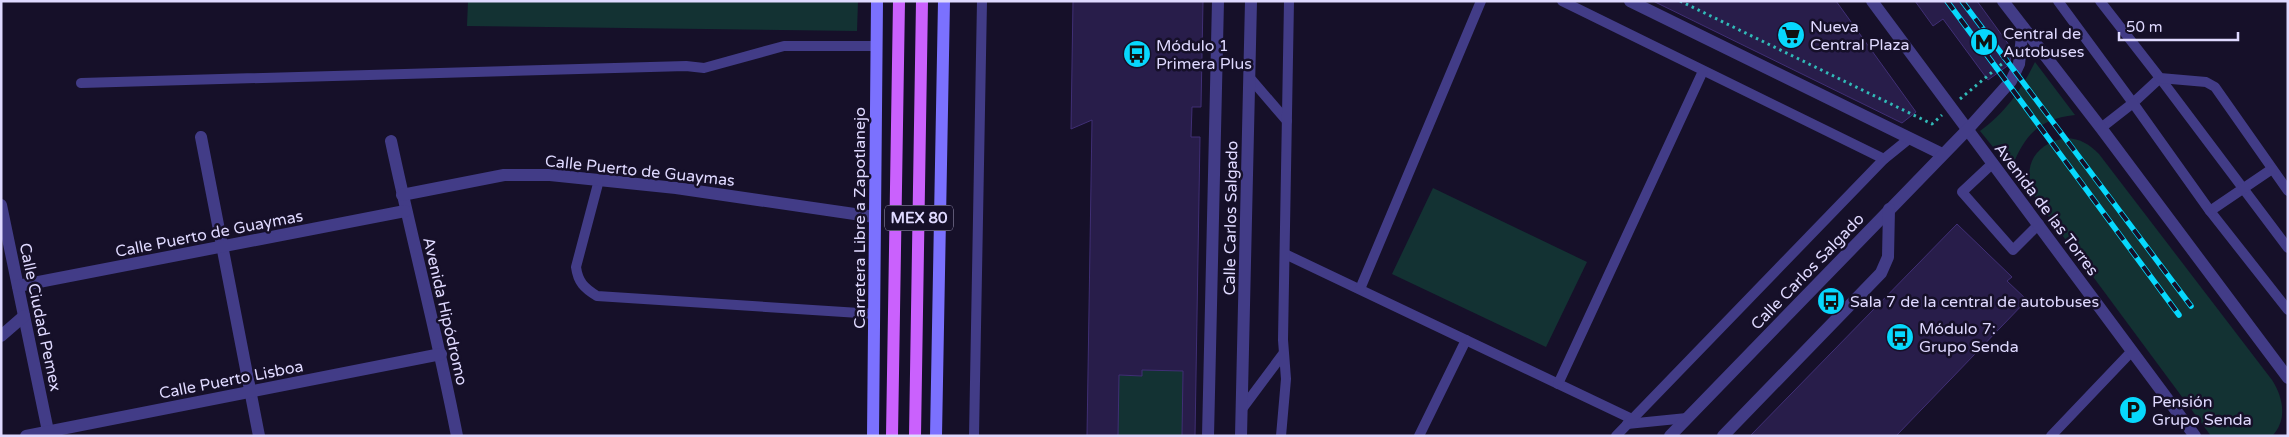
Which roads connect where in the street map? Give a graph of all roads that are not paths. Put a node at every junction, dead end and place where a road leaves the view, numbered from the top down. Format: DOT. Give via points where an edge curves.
graph roads {
  1 [pos="877,1"];
  2 [pos="899,1"];
  3 [pos="922,1"];
  4 [pos="944,1"];
  5 [pos="982,1"];
  6 [pos="1218,1"];
  7 [pos="1252,1"];
  8 [pos="1289,1"];
  9 [pos="1481,1"];
  10 [pos="1562,1"];
  11 [pos="1630,1"];
  12 [pos="1872,1"];
  13 [pos="2003,1"];
  14 [pos="2058,1"];
  15 [pos="2100,1"];
  16 [pos="2023,27"];
  17 [pos="876,46"];
  18 [pos="1703,72"];
  19 [pos="1250,78"];
  20 [pos="2160,78"];
  21 [pos="81,83"];
  22 [pos="2133,104"];
  23 [pos="1287,121"];
  24 [pos="2102,128"];
  25 [pos="1968,129"];
  26 [pos="201,137"];
  27 [pos="1910,138"];
  28 [pos="391,141"];
  29 [pos="1942,154"];
  30 [pos="1884,159"];
  31 [pos="1993,163"];
  32 [pos="2272,169"];
  33 [pos="599,180"];
  34 [pos="2243,189"];
  35 [pos="2288,191"];
  36 [pos="402,195"];
  37 [pos="1,205"];
  38 [pos="1890,209"];
  39 [pos="405,211"];
  40 [pos="2210,211"];
  41 [pos="875,217"];
  42 [pos="2039,224"];
  43 [pos="223,247"];
  44 [pos="2288,248"];
  45 [pos="1285,254"];
  46 [pos="18,286"];
  47 [pos="1360,289"];
  48 [pos="2288,310"];
  49 [pos="875,314"];
  50 [pos="24,316"];
  51 [pos="1,336"];
  52 [pos="1466,340"];
  53 [pos="2132,351"];
  54 [pos="441,354"];
  55 [pos="1283,354"];
  56 [pos="2288,378"];
  57 [pos="1558,384"];
  58 [pos="251,391"];
  59 [pos="1242,409"];
  60 [pos="1688,418"];
  61 [pos="1629,422"];
  62 [pos="48,434"];
  63 [pos="26,436"];
  64 [pos="259,436"];
  65 [pos="457,436"];
  66 [pos="872,436"];
  67 [pos="892,436"];
  68 [pos="915,436"];
  69 [pos="936,436"];
  70 [pos="974,436"];
  71 [pos="1208,436"];
  72 [pos="1241,436"];
  73 [pos="1282,436"];
  74 [pos="1419,436"];
  75 [pos="1616,436"];
  76 [pos="1670,436"];
  77 [pos="1723,436"];
  78 [pos="2051,436"];
  79 [pos="2195,436"];
  1 -- 17 [label="main road, Carretera Libre a Zapotlanejo"];
  2 -- 67 [label="main road, MEX 80"];
  3 -- 68 [label="main road, MEX 80"];
  4 -- 69 [label="main road"];
  5 -- 70 [label="lane"];
  6 -- 71 [label="street"];
  7 -- 19 [label="street, Calle Carlos Salgado"];
  8 -- 23 [label="lane"];
  9 -- 47 [label="lane"];
  10 -- 18 [label="lane"];
  11 -- 27 [label="street"];
  12 -- 25 [label="street, Avenida de las Torres"];
  13 -- 16 [label="street"];
  14 -- 22 [label="lane"];
  15 -- 20 [label="lane"];
  16 -- 24 [label="street"];
  16 -- 25 [label="street, Calle Carlos Salgado" via="2019,64 2010,80"];
  17 -- 21 [label="lane" via="784,46 704,68"];
  17 -- 41 [label="main road, Carretera Libre a Zapotlanejo"];
  18 -- 30 [label="lane"];
  18 -- 57 [label="lane"];
  19 -- 23 [label="lane"];
  19 -- 59 [label="street, Calle Carlos Salgado"];
  20 -- 22 [label="lane"];
  20 -- 32 [label="lane" via="2212,84"];
  20 -- 34 [label="lane"];
  22 -- 24 [label="lane"];
  22 -- 40 [label="lane"];
  23 -- 45 [label="lane"];
  24 -- 56 [label="street"];
  25 -- 29 [label="street, Calle Carlos Salgado"];
  25 -- 31 [label="street, Avenida de las Torres"];
  26 -- 43 [label="street"];
  27 -- 29 [label="street"];
  27 -- 30 [label="lane"];
  28 -- 36 [label="street, Avenida Hipódromo"];
  29 -- 38 [label="street, Calle Carlos Salgado"];
  30 -- 61 [label="lane"];
  31 -- 42 [label="street, Avenida de las Torres"];
  31 -- 42 [label="lane" via="1962,192 2013,250"];
  32 -- 34 [label="lane"];
  32 -- 35 [label="lane"];
  33 -- 36 [label="street, Calle Puerto de Guaymas" via="504,175"];
  33 -- 41 [label="street, Calle Puerto de Guaymas"];
  33 -- 49 [label="lane" via="576,266 578,280 597,296"];
  34 -- 40 [label="lane"];
  34 -- 44 [label="lane"];
  36 -- 39 [label="street, Avenida Hipódromo"];
  37 -- 46 [label="street, Calle Ciudad Pemex"];
  38 -- 60 [label="street, Calle Carlos Salgado"];
  38 -- 77 [label="street" via="1888,258 1881,273"];
  39 -- 43 [label="street, Calle Puerto de Guaymas"];
  39 -- 54 [label="street, Avenida Hipódromo"];
  40 -- 48 [label="lane"];
  41 -- 49 [label="main road, Carretera Libre a Zapotlanejo"];
  42 -- 53 [label="street, Avenida de las Torres"];
  43 -- 46 [label="street, Calle Puerto de Guaymas"];
  43 -- 58 [label="street"];
  45 -- 47 [label="lane"];
  45 -- 55 [label="lane"];
  46 -- 50 [label="street, Calle Ciudad Pemex"];
  47 -- 52 [label="lane"];
  49 -- 66 [label="main road, Carretera Libre a Zapotlanejo"];
  50 -- 51 [label="street"];
  50 -- 62 [label="street, Calle Ciudad Pemex"];
  52 -- 57 [label="lane"];
  52 -- 74 [label="lane"];
  53 -- 78 [label="lane"];
  53 -- 79 [label="street, Avenida de las Torres"];
  54 -- 58 [label="street, Calle Puerto Lisboa"];
  54 -- 65 [label="street, Avenida Hipódromo"];
  55 -- 59 [label="lane"];
  55 -- 73 [label="lane" via="1286,378"];
  57 -- 61 [label="lane"];
  58 -- 62 [label="street, Calle Puerto Lisboa"];
  58 -- 64 [label="street"];
  59 -- 72 [label="street, Calle Carlos Salgado"];
  60 -- 61 [label="lane"];
  60 -- 76 [label="street, Calle Carlos Salgado"];
  61 -- 75 [label="lane"];
  62 -- 63 [label="street, Calle Puerto Lisboa"];
}
